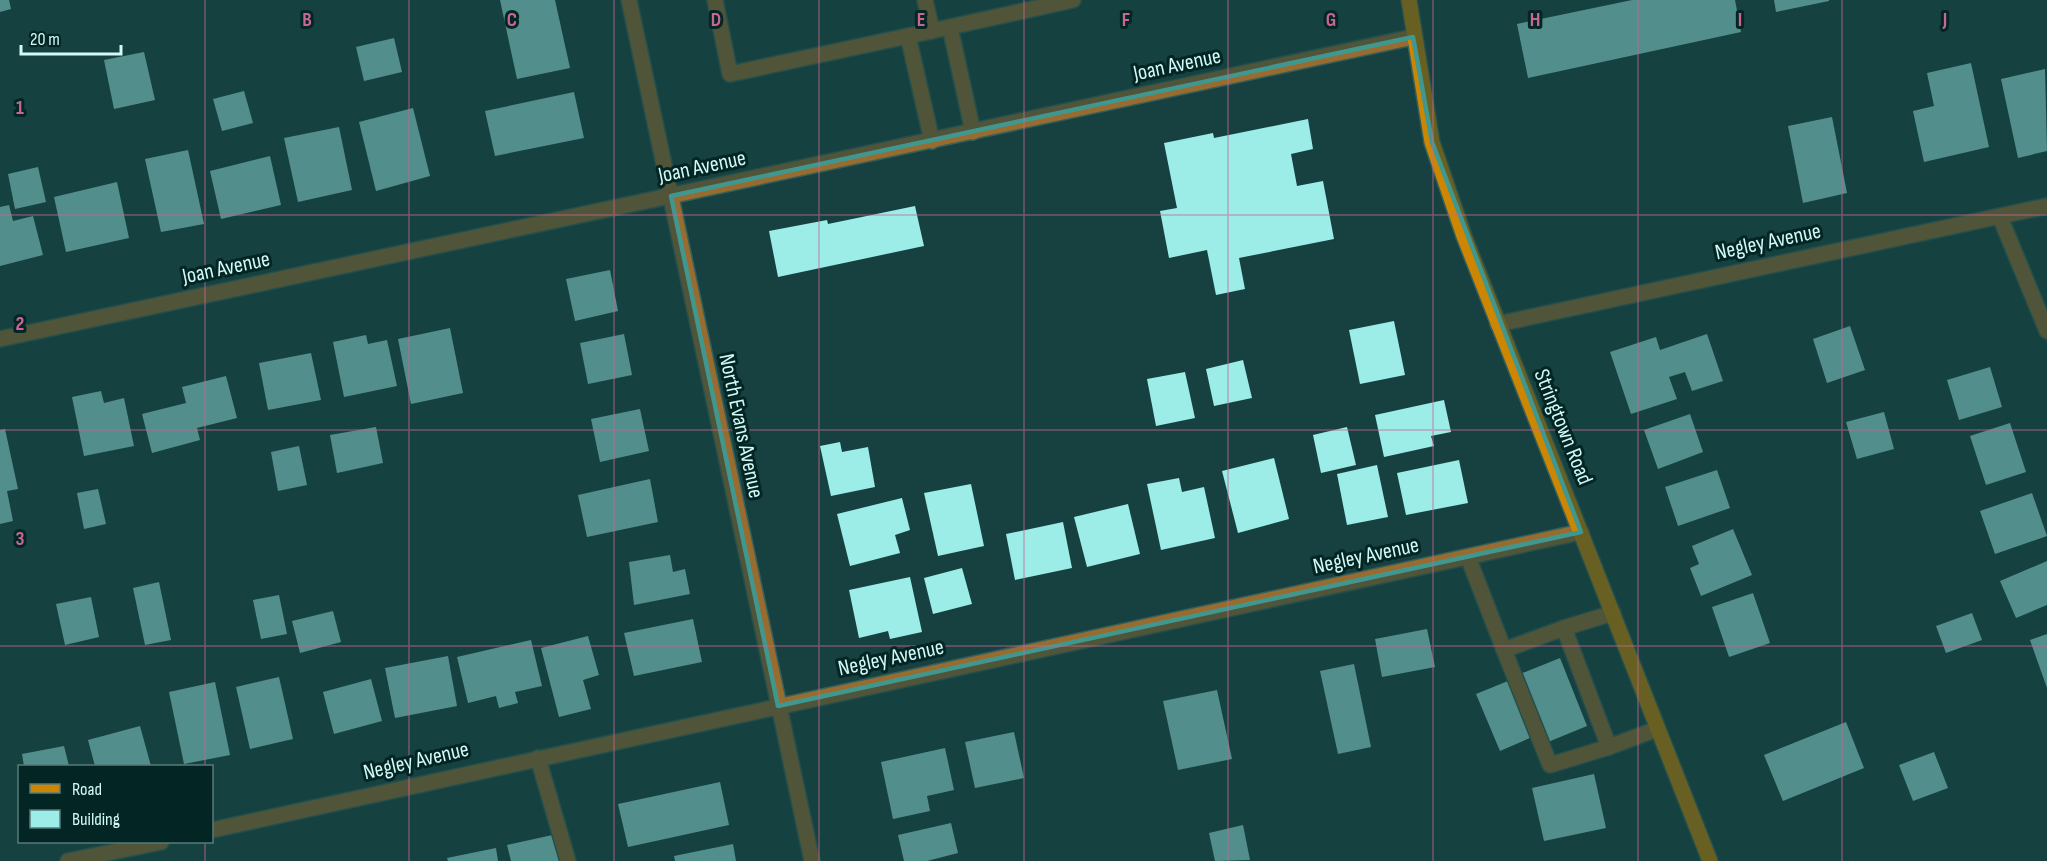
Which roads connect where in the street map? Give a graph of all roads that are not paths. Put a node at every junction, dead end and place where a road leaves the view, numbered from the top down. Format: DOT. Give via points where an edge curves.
graph roads {
  1 [pos="629,0"];
  2 [pos="715,0"];
  3 [pos="925,0"];
  4 [pos="1073,0"];
  5 [pos="1409,0"];
  6 [pos="950,27"];
  7 [pos="932,31"];
  8 [pos="908,36"];
  9 [pos="1413,38"];
  10 [pos="973,132"];
  11 [pos="932,141"];
  12 [pos="671,196"];
  13 [pos="2047,206"];
  14 [pos="2000,217"];
  15 [pos="1498,324"];
  16 [pos="2047,331"];
  17 [pos="0,339"];
  18 [pos="1581,531"];
  19 [pos="1468,557"];
  20 [pos="1612,613"];
  21 [pos="1564,628"];
  22 [pos="1504,650"];
  23 [pos="778,706"];
  24 [pos="1657,729"];
  25 [pos="1609,747"];
  26 [pos="538,758"];
  27 [pos="213,830"];
  28 [pos="156,843"];
  29 [pos="68,861"];
  30 [pos="568,861"];
  31 [pos="812,861"];
  32 [pos="1710,861"];
  1 -- 12 [label="street, North Evans Avenue"];
  2 -- 8 [label="street" via="730,74"];
  3 -- 7 [label="street"];
  4 -- 6 [label="street"];
  5 -- 9 [label="main road, Stringtown Road"];
  6 -- 7 [label="street"];
  6 -- 10 [label="street"];
  7 -- 8 [label="street"];
  8 -- 11 [label="street"];
  9 -- 10 [label="street, Joan Avenue"];
  9 -- 15 [label="main road, Stringtown Road" via="1431,142"];
  10 -- 11 [label="street, Joan Avenue"];
  11 -- 12 [label="street, Joan Avenue"];
  12 -- 17 [label="street, Joan Avenue"];
  12 -- 23 [label="street, North Evans Avenue"];
  13 -- 14 [label="street, Negley Avenue"];
  14 -- 15 [label="street, Negley Avenue"];
  14 -- 16 [label="street"];
  15 -- 18 [label="main road, Stringtown Road"];
  18 -- 19 [label="street, Negley Avenue"];
  18 -- 20 [label="main road, Stringtown Road"];
  19 -- 22 [label="street"];
  19 -- 23 [label="street, Negley Avenue"];
  20 -- 21 [label="street"];
  20 -- 24 [label="main road, Stringtown Road"];
  21 -- 22 [label="street"];
  21 -- 25 [label="street"];
  22 -- 25 [label="street" via="1550,765"];
  23 -- 26 [label="street, Negley Avenue"];
  23 -- 31 [label="street, North Evans Avenue"];
  24 -- 25 [label="street"];
  24 -- 32 [label="main road, Stringtown Road"];
  26 -- 27 [label="street, Negley Avenue"];
  26 -- 30 [label="street"];
  28 -- 29 [label="street"];
}
